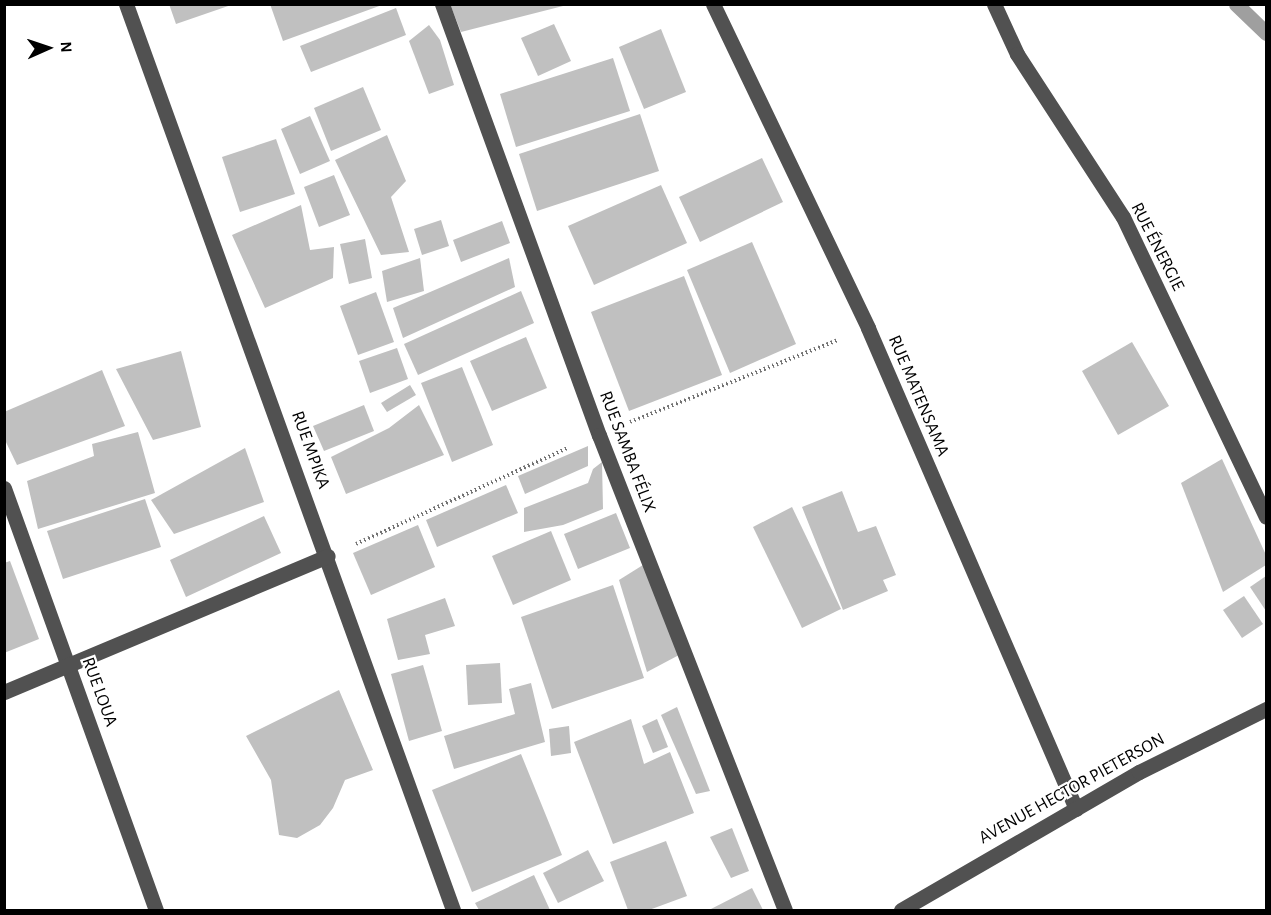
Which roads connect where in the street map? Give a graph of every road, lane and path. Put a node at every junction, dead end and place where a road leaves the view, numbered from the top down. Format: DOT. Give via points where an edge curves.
graph roads {
  1 [pos="126,4"];
  2 [pos="442,4"];
  3 [pos="713,4"];
  4 [pos="994,4"];
  5 [pos="4,488"];
  6 [pos="1266,517"];
  7 [pos="328,556"];
  8 [pos="69,664"];
  9 [pos="4,692"];
  10 [pos="1266,709"];
  11 [pos="1076,809"];
  12 [pos="156,910"];
  13 [pos="453,910"];
  14 [pos="785,910"];
  15 [pos="901,910"];
  1 -- 7 [label="street, RUE MPIKA"];
  2 -- 14 [label="street, RUE SAMBA FÉLIX" via="598,435"];
  3 -- 11 [label="street, RUE MATENSAMA" via="868,328"];
  4 -- 6 [label="street, RUE ÉNERGIE" via="1017,54 1123,217"];
  5 -- 8 [label="street, RUE LOUA"];
  7 -- 8 [label="street"];
  7 -- 13 [label="street, RUE MPIKA"];
  8 -- 9 [label="street"];
  8 -- 12 [label="street, RUE LOUA"];
  10 -- 11 [label="street, AVENUE HECTOR PIETERSON" via="1139,772"];
  11 -- 15 [label="street, AVENUE HECTOR PIETERSON"];
}
